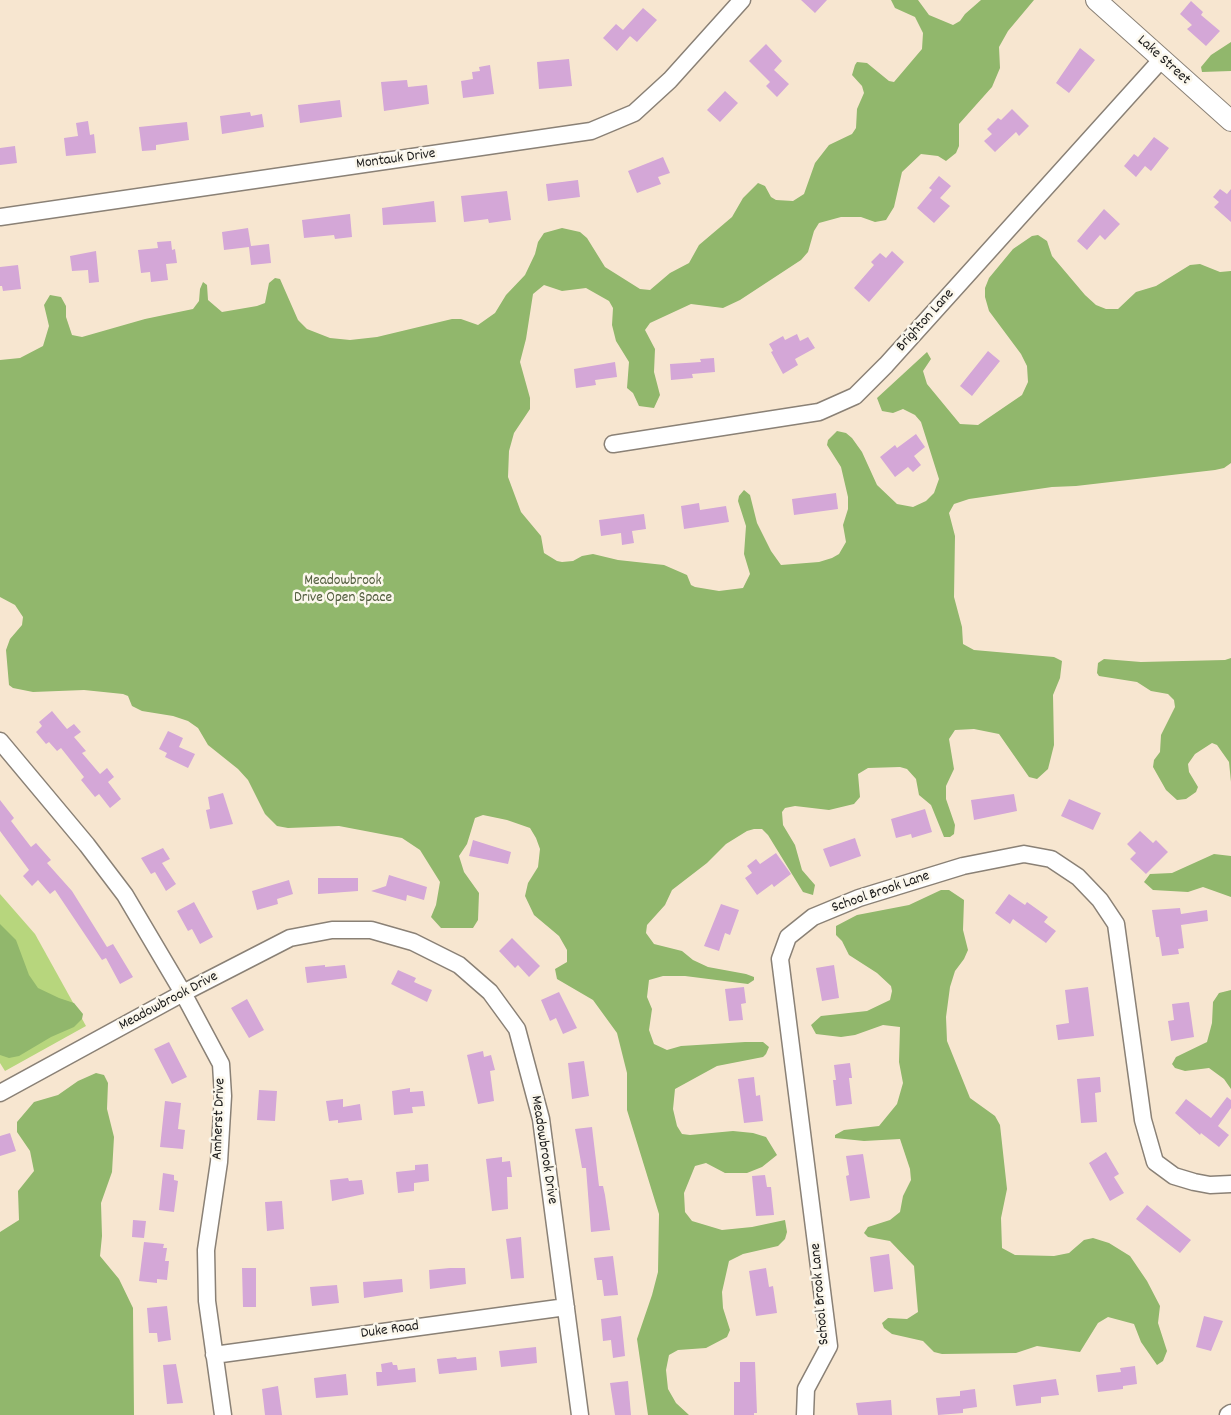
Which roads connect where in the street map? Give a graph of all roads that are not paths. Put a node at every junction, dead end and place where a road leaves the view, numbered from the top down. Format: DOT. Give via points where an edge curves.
graph roads {
  1 [pos="742,0"];
  2 [pos="1096,0"];
  3 [pos="1161,60"];
  4 [pos="1228,113"];
  5 [pos="0,217"];
  6 [pos="612,444"];
  7 [pos="0,741"];
  8 [pos="183,993"];
  9 [pos="0,1094"];
  10 [pos="1231,1184"];
  11 [pos="566,1307"];
  12 [pos="214,1355"];
  13 [pos="223,1415"];
  14 [pos="580,1415"];
  15 [pos="805,1415"];
  1 -- 5 [label="street, Montauk Drive" via="670,80 634,113 591,131"];
  2 -- 3 [label="street, Lake Street"];
  3 -- 4 [label="street, Lake Street"];
  3 -- 6 [label="street, Brighton Lane" via="893,358 855,396 819,412"];
  7 -- 8 [label="street, Amherst Drive" via="125,895"];
  8 -- 9 [label="street, Meadowbrook Drive"];
  8 -- 11 [label="street, Meadowbrook Drive" via="290,938 332,930 371,930 413,942 460,965 490,992 517,1029 542,1119"];
  8 -- 12 [label="street, Amherst Drive" via="221,1064 223,1096 219,1162 206,1250 207,1301"];
  10 -- 15 [label="street, School Brook Lane" via="1194,1182 1174,1176 1155,1162 1143,1120 1116,924 1100,900 1078,877 1051,859 1024,854 964,866 859,898 813,917 788,937 780,959 829,1346 806,1390"];
  11 -- 12 [label="street, Duke Road"];
  11 -- 14 [label="street, Meadowbrook Drive"];
  12 -- 13 [label="street, Amherst Drive"];
}
